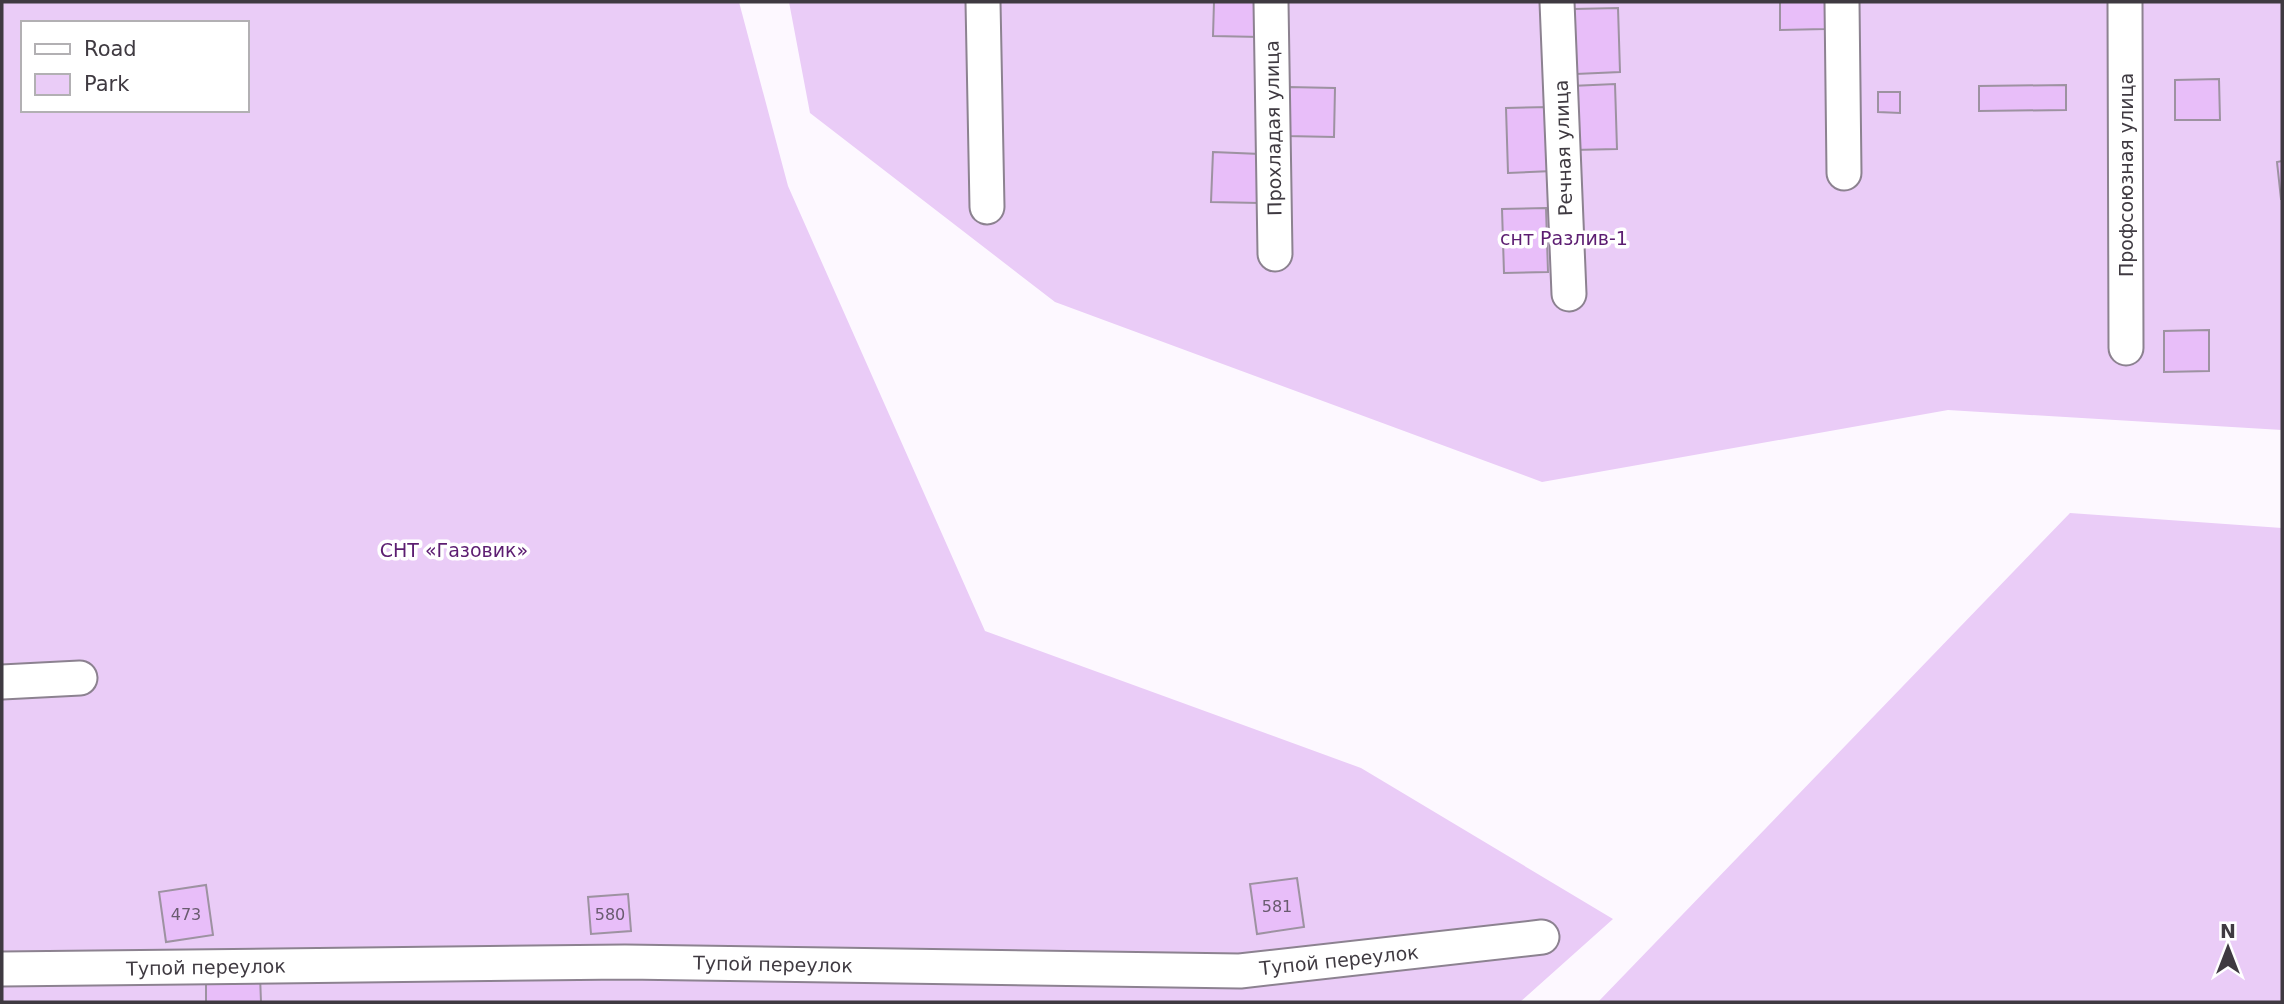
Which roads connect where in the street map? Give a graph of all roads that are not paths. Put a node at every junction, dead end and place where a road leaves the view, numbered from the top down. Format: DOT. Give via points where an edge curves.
graph roads {
  1 [pos="983,2"];
  2 [pos="1271,2"];
  3 [pos="1557,2"];
  4 [pos="1842,2"];
  5 [pos="2125,2"];
  6 [pos="1844,173"];
  7 [pos="987,207"];
  8 [pos="1275,254"];
  9 [pos="1569,294"];
  10 [pos="2126,348"];
  11 [pos="80,678"];
  12 [pos="2,682"];
  13 [pos="1542,937"];
  14 [pos="2,969"];
  1 -- 7 [label="lane"];
  2 -- 8 [label="lane, Прохладая улица"];
  3 -- 9 [label="lane, Речная улица"];
  4 -- 6 [label="lane"];
  5 -- 10 [label="lane, Профсоюзная улица"];
  11 -- 12 [label="lane"];
  13 -- 14 [label="lane, Тупой переулок" via="1240,971 625,962"];
}
